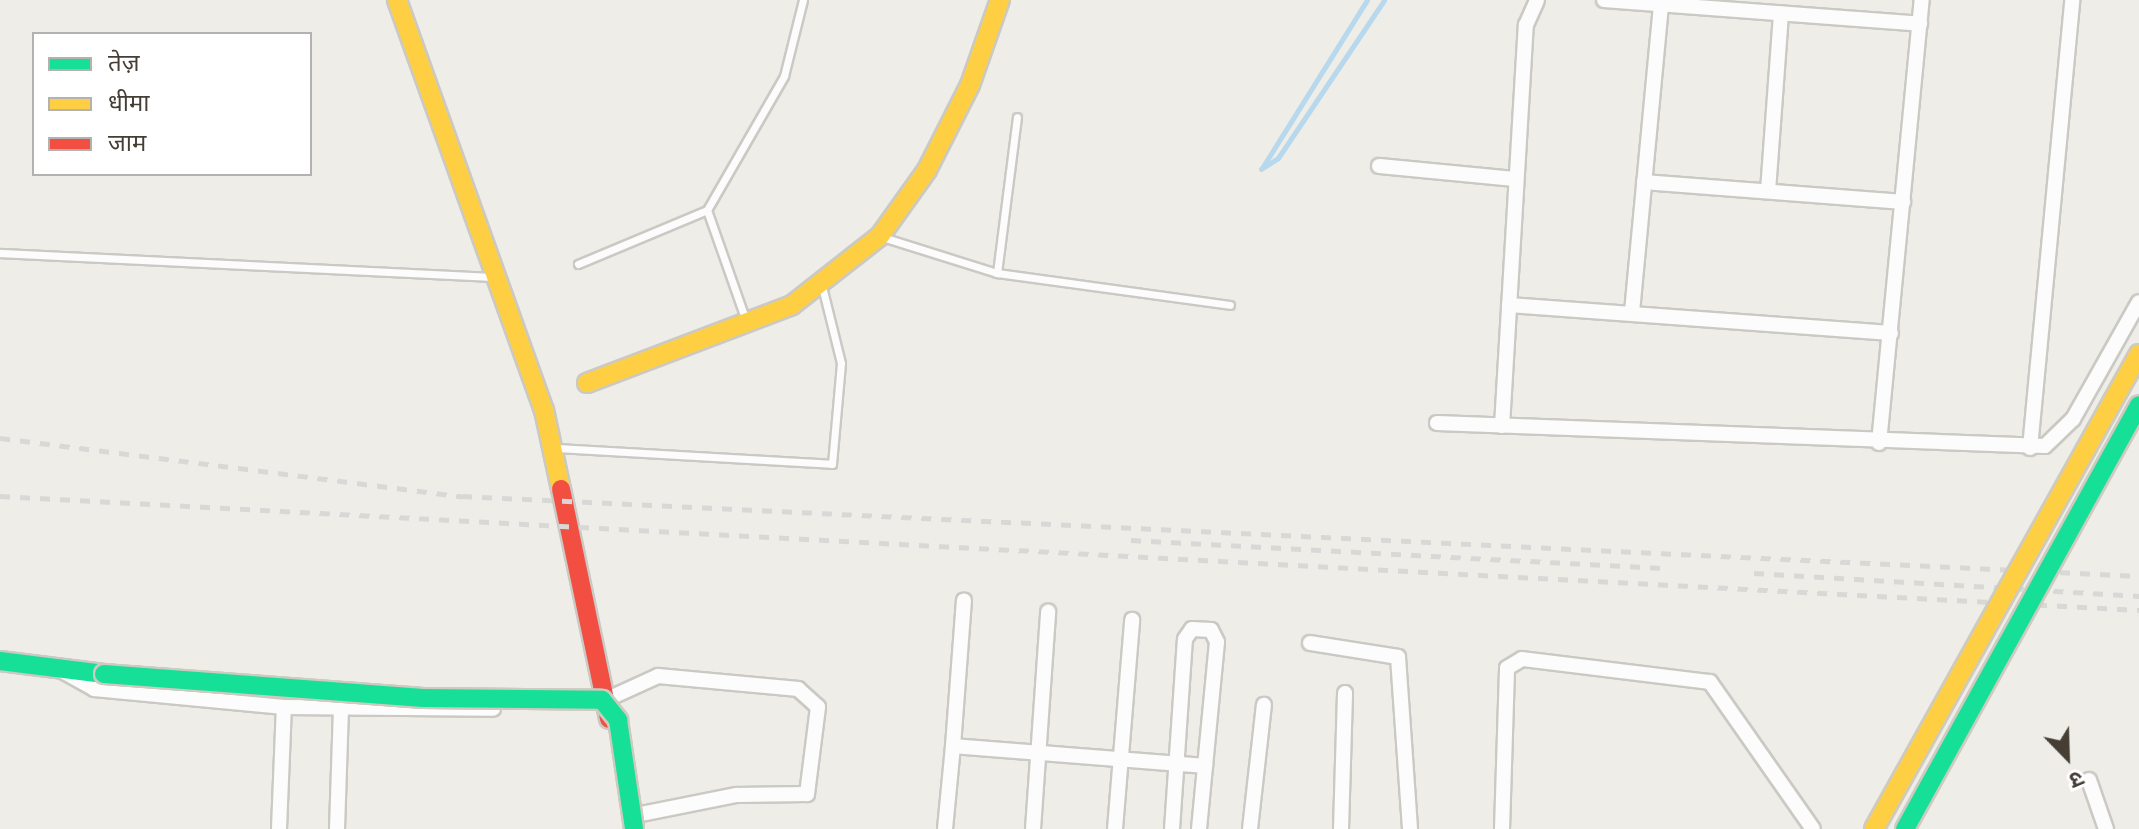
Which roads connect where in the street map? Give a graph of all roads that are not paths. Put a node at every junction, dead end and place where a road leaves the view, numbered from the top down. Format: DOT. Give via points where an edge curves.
graph roads {
  1 [pos="397,0"];
  2 [pos="803,0"];
  3 [pos="1000,0"];
  4 [pos="1537,0"];
  5 [pos="1604,0"];
  6 [pos="1922,0"];
  7 [pos="2072,0"];
  8 [pos="1661,4"];
  9 [pos="1781,13"];
  10 [pos="1920,24"];
  11 [pos="1017,117"];
  12 [pos="1379,166"];
  13 [pos="1515,179"];
  14 [pos="1644,182"];
  15 [pos="1768,191"];
  16 [pos="1903,202"];
  17 [pos="707,210"];
  18 [pos="880,236"];
  19 [pos="0,253"];
  20 [pos="578,264"];
  21 [pos="997,273"];
  22 [pos="496,278"];
  23 [pos="822,284"];
  24 [pos="2139,302"];
  25 [pos="1230,305"];
  26 [pos="1509,305"];
  27 [pos="1632,312"];
  28 [pos="747,325"];
  29 [pos="1891,333"];
  30 [pos="2139,354"];
  31 [pos="587,383"];
  32 [pos="2139,405"];
  33 [pos="1437,423"];
  34 [pos="1502,426"];
  35 [pos="2061,435"];
  36 [pos="2136,441"];
  37 [pos="1879,443"];
  38 [pos="554,448"];
  39 [pos="2030,448"];
  40 [pos="964,600"];
  41 [pos="1048,612"];
  42 [pos="1132,620"];
  43 [pos="1310,643"];
  44 [pos="0,661"];
  45 [pos="62,671"];
  46 [pos="1345,693"];
  47 [pos="605,701"];
  48 [pos="1264,705"];
  49 [pos="284,707"];
  50 [pos="341,710"];
  51 [pos="953,746"];
  52 [pos="1039,757"];
  53 [pos="1121,761"];
  54 [pos="1176,766"];
  55 [pos="1205,766"];
  56 [pos="2089,780"];
  57 [pos="633,825"];
  58 [pos="279,829"];
  59 [pos="337,829"];
  60 [pos="945,829"];
  61 [pos="1033,829"];
  62 [pos="1115,829"];
  63 [pos="1172,829"];
  64 [pos="1199,829"];
  65 [pos="1250,829"];
  66 [pos="1341,829"];
  67 [pos="1410,829"];
  68 [pos="1502,829"];
  69 [pos="1813,829"];
  70 [pos="1874,829"];
  71 [pos="1905,829"];
  72 [pos="2106,829"];
  1 -- 22 [label="main road"];
  2 -- 17 [label="lane" via="784,76"];
  3 -- 18 [label="main road" via="970,85 927,170"];
  4 -- 13 [label="street" via="1526,25"];
  5 -- 8 [label="street"];
  6 -- 10 [label="street"];
  7 -- 39 [label="street"];
  8 -- 9 [label="street"];
  8 -- 14 [label="street"];
  9 -- 10 [label="street"];
  9 -- 15 [label="street"];
  10 -- 16 [label="street"];
  11 -- 21 [label="lane"];
  12 -- 13 [label="street"];
  13 -- 26 [label="street"];
  14 -- 15 [label="street"];
  14 -- 27 [label="street"];
  15 -- 16 [label="street"];
  16 -- 29 [label="street"];
  17 -- 20 [label="lane"];
  17 -- 28 [label="lane"];
  18 -- 21 [label="lane"];
  18 -- 23 [label="main road"];
  19 -- 22 [label="lane"];
  21 -- 25 [label="lane"];
  22 -- 38 [label="main road"];
  23 -- 28 [label="main road"];
  23 -- 38 [label="lane" via="841,363 832,464"];
  24 -- 35 [label="street"];
  26 -- 27 [label="street"];
  26 -- 34 [label="street"];
  27 -- 29 [label="street"];
  28 -- 31 [label="main road"];
  29 -- 37 [label="street"];
  30 -- 70 [label="main road, bridge"];
  32 -- 71 [label="main road, bridge"];
  33 -- 34 [label="street"];
  34 -- 37 [label="street"];
  35 -- 36 [label="street"];
  35 -- 39 [label="street"];
  37 -- 39 [label="street"];
  38 -- 47 [label="main road"];
  40 -- 51 [label="street"];
  41 -- 52 [label="street"];
  42 -- 53 [label="street"];
  43 -- 67 [label="street" via="1398,657"];
  44 -- 45 [label="main road"];
  45 -- 49 [label="street" via="94,689"];
  45 -- 57 [label="main road, bridge" via="436,699 602,700 618,720"];
  46 -- 66 [label="street"];
  47 -- 50 [label="street" via="549,709"];
  47 -- 57 [label="main road"];
  47 -- 57 [label="street" via="658,676 798,689 818,707 807,794 736,795"];
  48 -- 65 [label="street"];
  49 -- 50 [label="street"];
  49 -- 58 [label="street"];
  50 -- 59 [label="street"];
  51 -- 52 [label="street"];
  51 -- 60 [label="street"];
  52 -- 53 [label="street"];
  52 -- 61 [label="street"];
  53 -- 54 [label="street"];
  53 -- 62 [label="street"];
  54 -- 55 [label="street"];
  54 -- 55 [label="street" via="1185,639 1192,629 1216,636"];
  54 -- 63 [label="street"];
  55 -- 64 [label="street"];
  56 -- 72 [label="street"];
  68 -- 69 [label="street" via="1507,668 1522,659 1710,682"];
}
